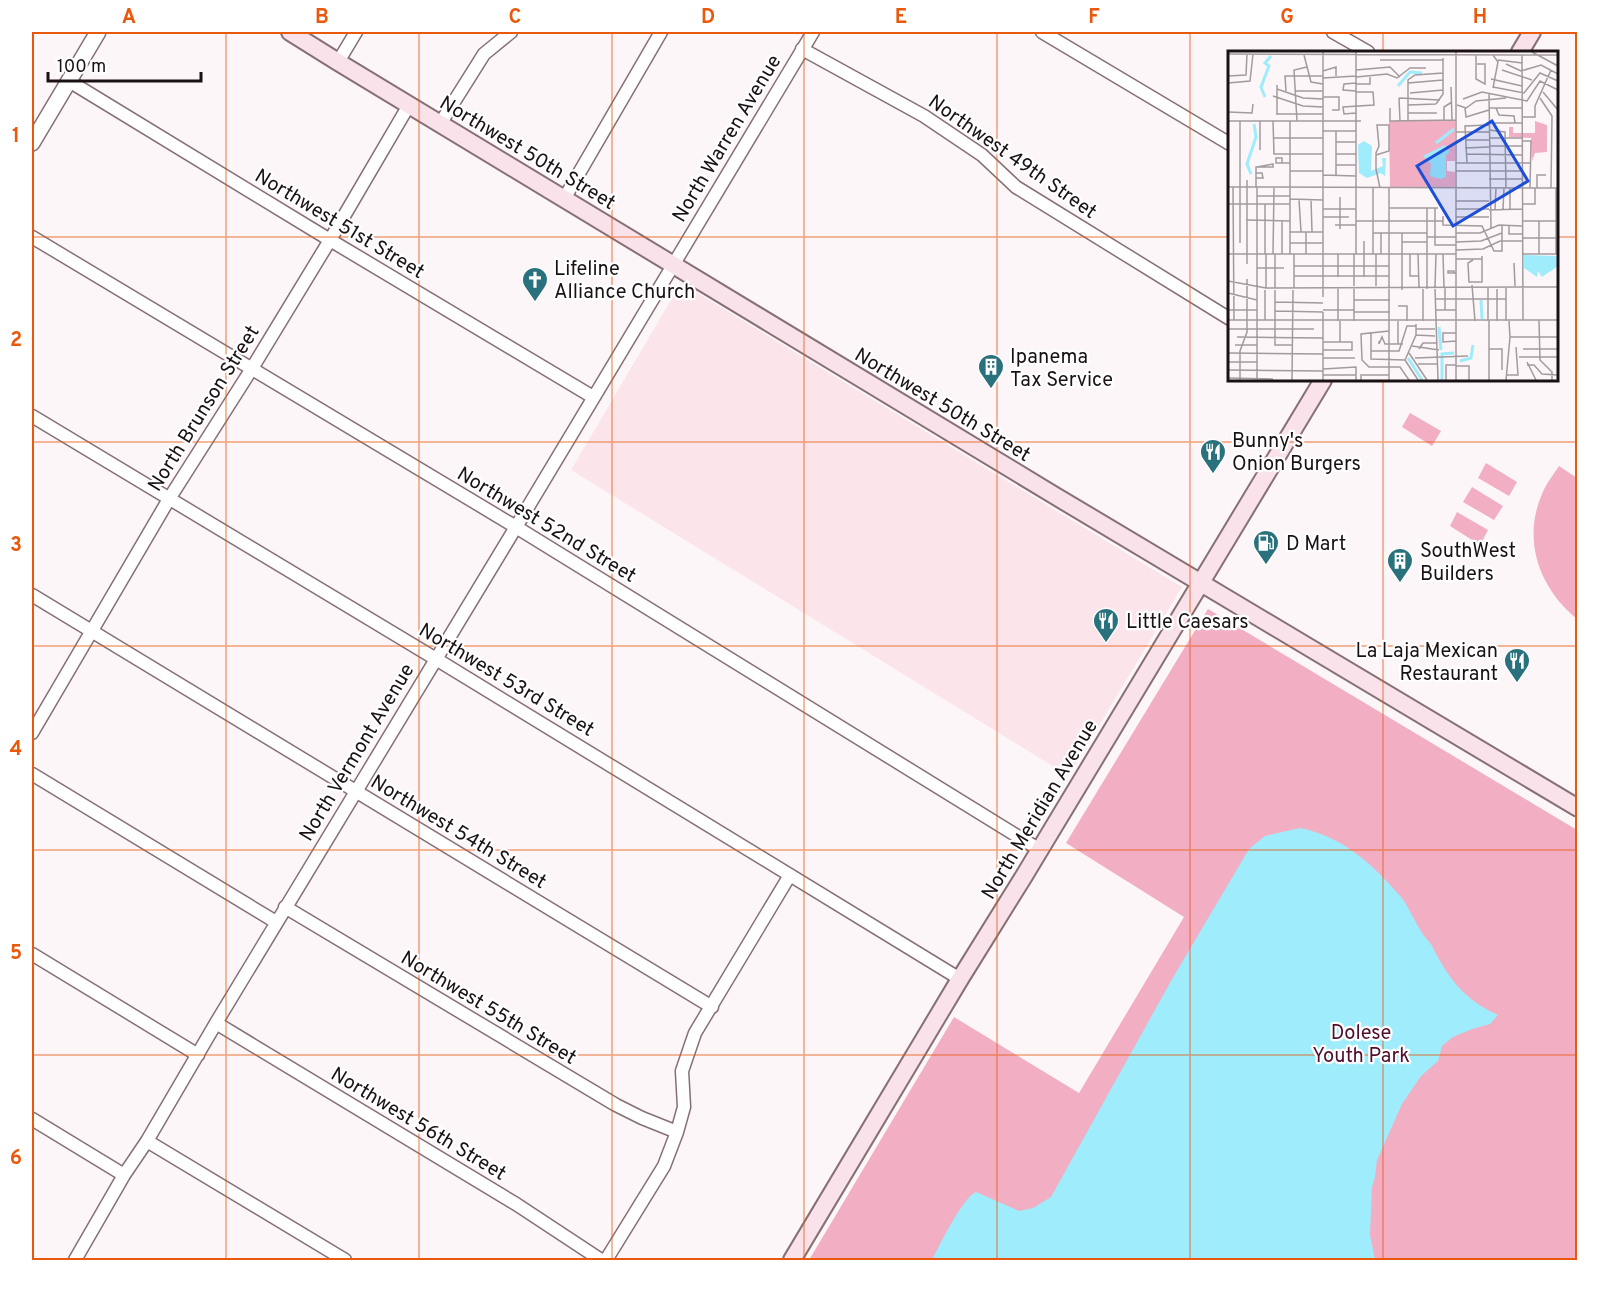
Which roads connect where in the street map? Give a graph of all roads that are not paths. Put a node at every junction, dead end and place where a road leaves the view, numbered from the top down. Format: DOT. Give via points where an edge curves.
graph roads {
  1 [pos="98,32"];
  2 [pos="290,32"];
  3 [pos="356,32"];
  4 [pos="511,32"];
  5 [pos="661,32"];
  6 [pos="813,32"];
  7 [pos="1042,32"];
  8 [pos="1333,32"];
  9 [pos="1532,32"];
  10 [pos="802,49"];
  11 [pos="1366,51"];
  12 [pos="1521,51"];
  13 [pos="338,62"];
  14 [pos="69,81"];
  15 [pos="409,105"];
  16 [pos="440,124"];
  17 [pos="32,143"];
  18 [pos="1228,143"];
  19 [pos="564,199"];
  20 [pos="32,237"];
  21 [pos="330,240"];
  22 [pos="673,265"];
  23 [pos="1228,318"];
  24 [pos="251,370"];
  25 [pos="1322,381"];
  26 [pos="593,397"];
  27 [pos="32,416"];
  28 [pos="169,499"];
  29 [pos="516,527"];
  30 [pos="1200,583"];
  31 [pos="32,595"];
  32 [pos="92,632"];
  33 [pos="436,659"];
  34 [pos="32,733"];
  35 [pos="32,774"];
  36 [pos="356,792"];
  37 [pos="1578,808"];
  38 [pos="1040,850"];
  39 [pos="790,874"];
  40 [pos="285,907"];
  41 [pos="276,922"];
  42 [pos="32,954"];
  43 [pos="960,979"];
  44 [pos="712,1007"];
  45 [pos="216,1023"];
  46 [pos="198,1054"];
  47 [pos="32,1119"];
  48 [pos="677,1132"];
  49 [pos="147,1142"];
  50 [pos="124,1175"];
  51 [pos="78,1259"];
  52 [pos="345,1260"];
  53 [pos="601,1260"];
  54 [pos="606,1260"];
  55 [pos="792,1260"];
  1 -- 14 [label="street"];
  2 -- 13 [label="main road, Northwest 50th Street"];
  3 -- 13 [label="street"];
  4 -- 16 [label="street" via="484,54"];
  5 -- 19 [label="street"];
  6 -- 10 [label="street, North Warren Avenue"];
  7 -- 18 [label="street"];
  8 -- 11 [label="street"];
  9 -- 12 [label="main road"];
  10 -- 22 [label="street, North Warren Avenue"];
  10 -- 23 [label="street, Northwest 49th Street" via="924,116 982,155 1016,187"];
  13 -- 15 [label="main road, Northwest 50th Street"];
  14 -- 17 [label="street"];
  14 -- 21 [label="street, Northwest 51st Street"];
  15 -- 16 [label="main road, Northwest 50th Street"];
  15 -- 21 [label="street, North Brunson Street"];
  16 -- 19 [label="main road, Northwest 50th Street"];
  19 -- 22 [label="main road, Northwest 50th Street"];
  20 -- 24 [label="street, Northwest 52nd Street"];
  21 -- 24 [label="street, North Brunson Street"];
  21 -- 26 [label="street, Northwest 51st Street"];
  22 -- 26 [label="street, North Vermont Avenue"];
  22 -- 30 [label="main road, Northwest 50th Street"];
  24 -- 28 [label="street, North Brunson Street"];
  24 -- 29 [label="street, Northwest 52nd Street"];
  25 -- 30 [label="main road, North Meridian Avenue"];
  26 -- 29 [label="street, North Vermont Avenue"];
  27 -- 28 [label="street, Northwest 53rd Street"];
  28 -- 32 [label="street, North Brunson Street"];
  28 -- 33 [label="street, Northwest 53rd Street"];
  29 -- 33 [label="street, North Vermont Avenue"];
  29 -- 38 [label="street, Northwest 52nd Street"];
  30 -- 37 [label="main road, Northwest 50th Street"];
  30 -- 38 [label="main road, North Meridian Avenue"];
  31 -- 32 [label="street, Northwest 54th Street"];
  32 -- 34 [label="street, North Brunson Street"];
  32 -- 36 [label="street, Northwest 54th Street"];
  33 -- 36 [label="street, North Vermont Avenue"];
  33 -- 39 [label="street, Northwest 53rd Street"];
  35 -- 41 [label="street"];
  36 -- 40 [label="street, North Vermont Avenue"];
  36 -- 44 [label="street, Northwest 54th Street"];
  38 -- 43 [label="main road, North Meridian Avenue"];
  39 -- 43 [label="street, Northwest 53rd Street"];
  39 -- 44 [label="street"];
  40 -- 41 [label="street, North Vermont Avenue"];
  40 -- 48 [label="street, Northwest 55th Street" via="616,1105"];
  41 -- 45 [label="street, North Vermont Avenue"];
  42 -- 46 [label="street"];
  43 -- 55 [label="main road, North Meridian Avenue"];
  44 -- 48 [label="street" via="695,1033 682,1071 684,1107"];
  45 -- 46 [label="street, North Vermont Avenue"];
  45 -- 53 [label="street, Northwest 56th Street" via="516,1204"];
  46 -- 49 [label="street, North Vermont Avenue"];
  47 -- 50 [label="street"];
  48 -- 54 [label="street" via="664,1166"];
  49 -- 50 [label="street, North Vermont Avenue"];
  49 -- 52 [label="street"];
  50 -- 51 [label="street, North Vermont Avenue"];
}
